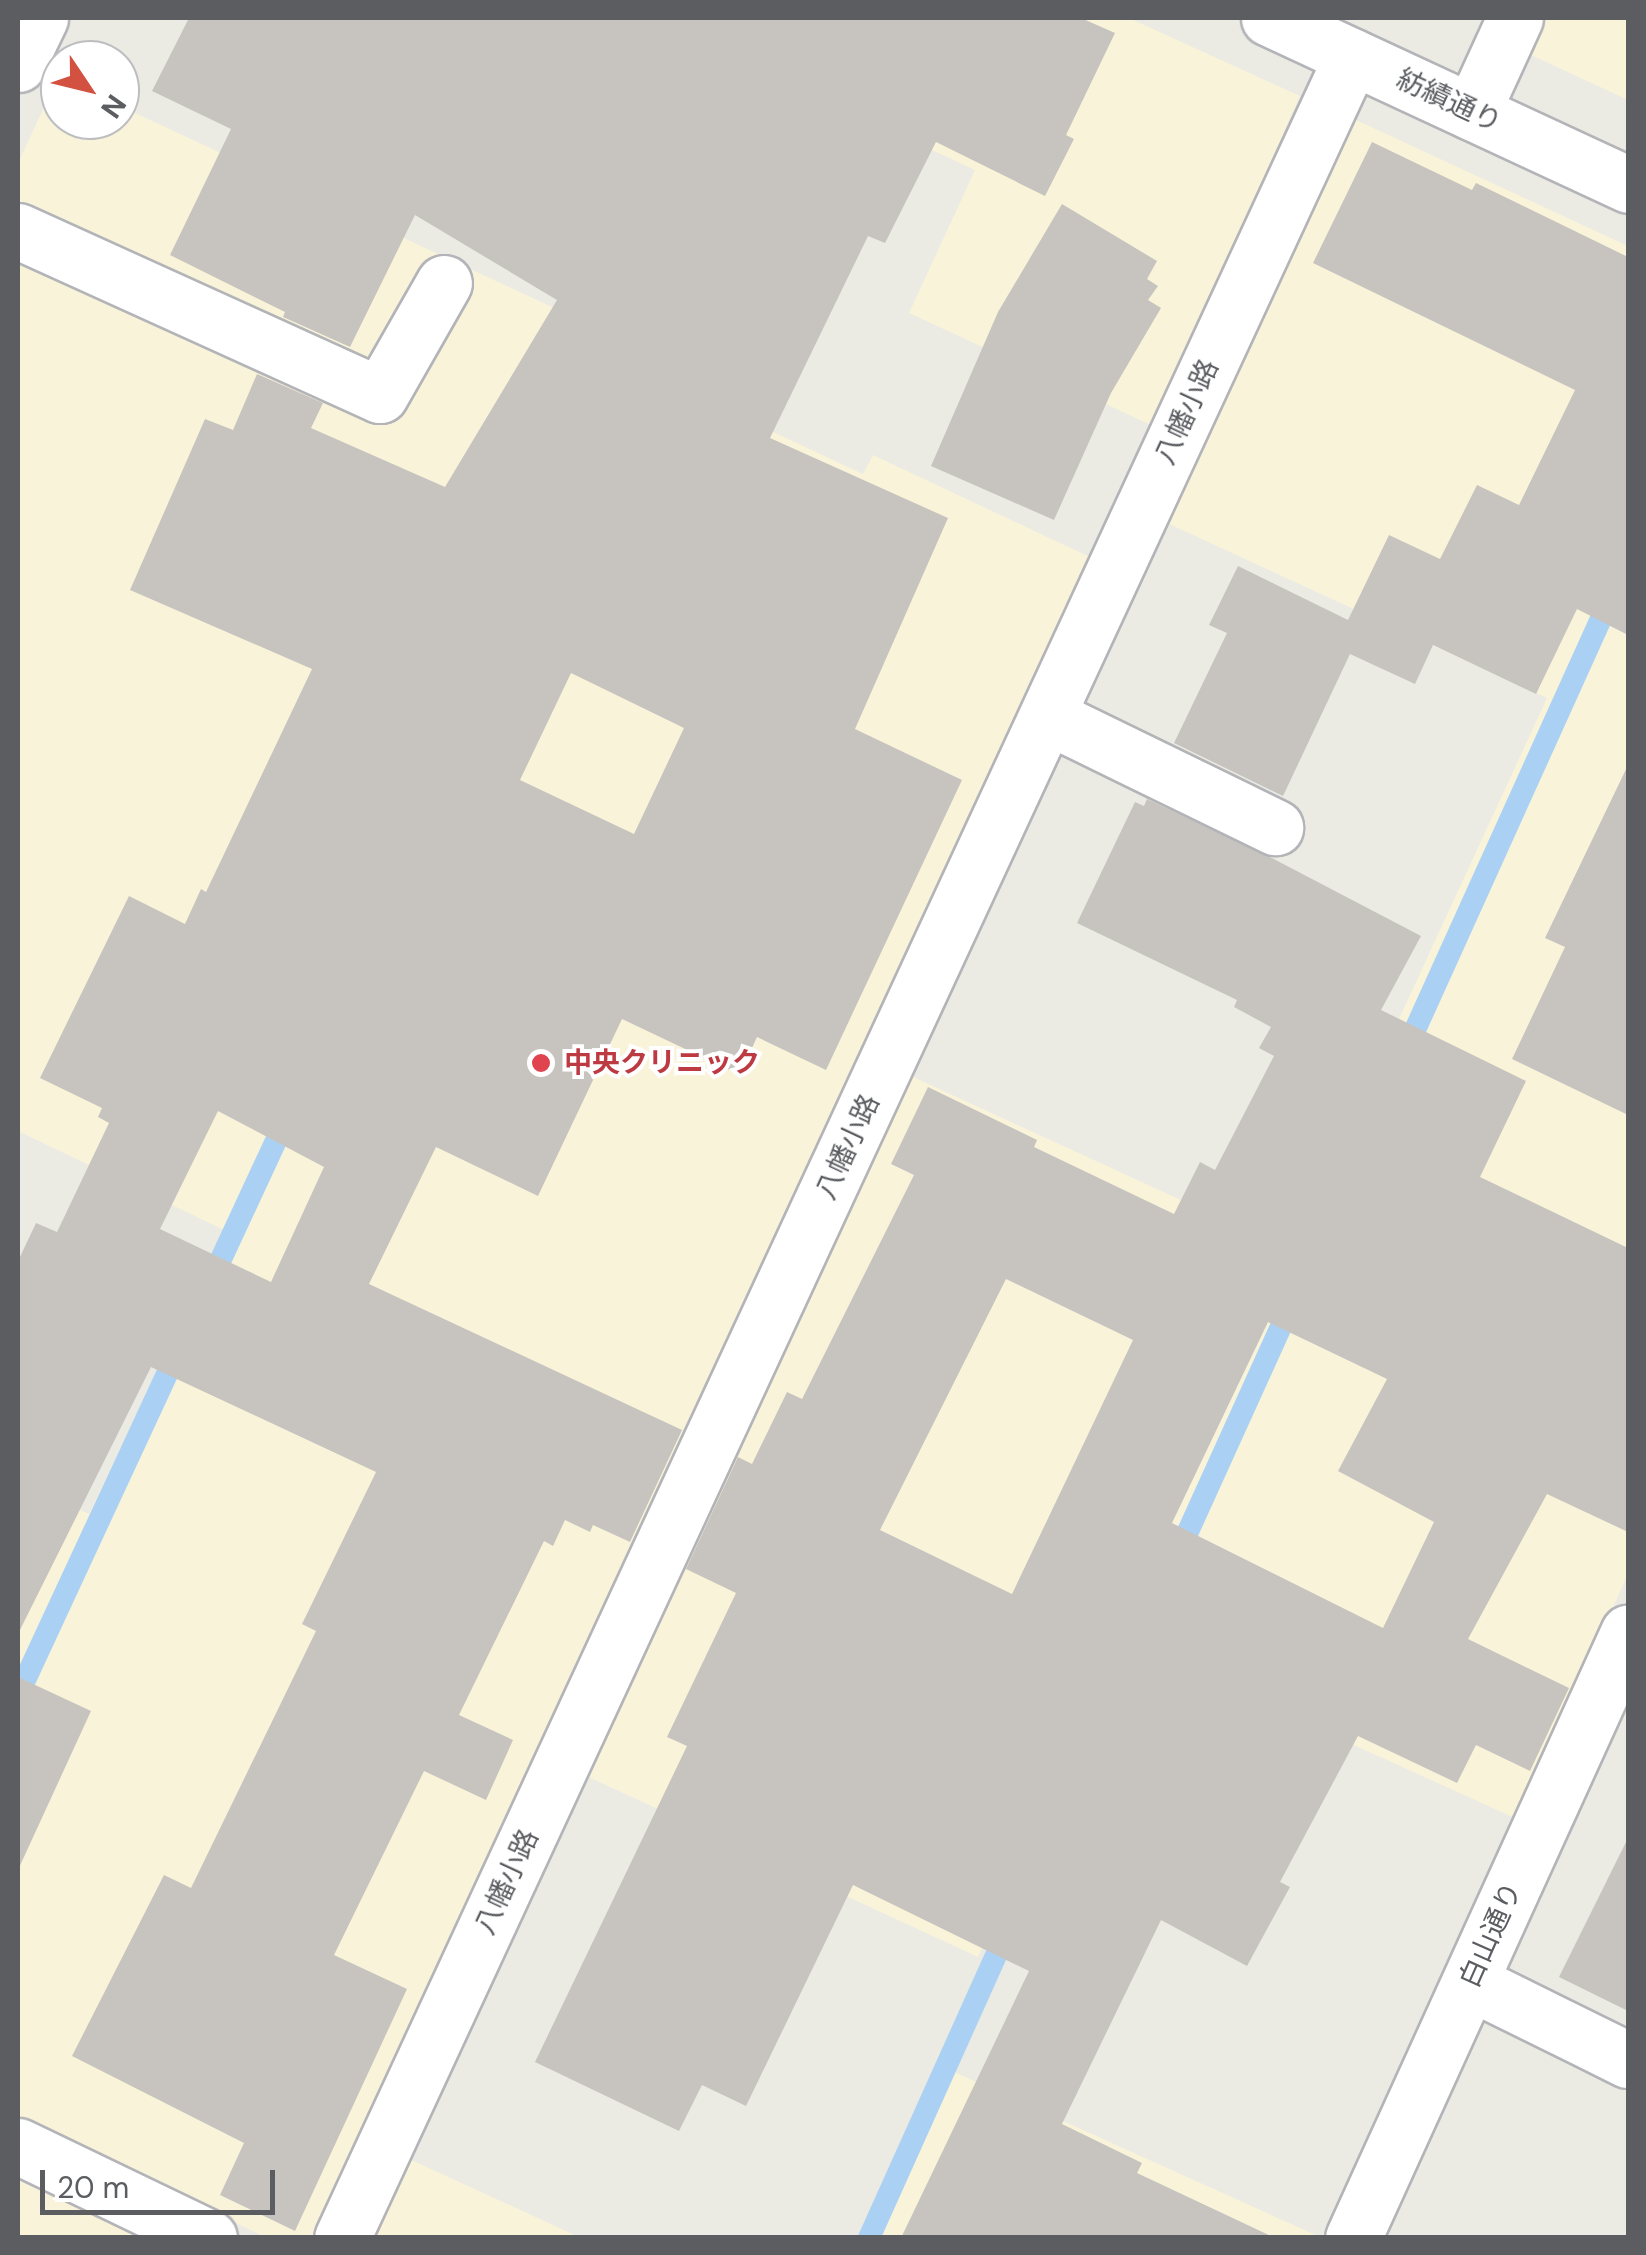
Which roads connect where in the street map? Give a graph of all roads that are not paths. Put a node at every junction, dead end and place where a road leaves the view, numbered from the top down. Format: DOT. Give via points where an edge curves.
graph roads {
  1 [pos="40,18"];
  2 [pos="1269,18"];
  3 [pos="1515,18"];
  4 [pos="1352,56"];
  5 [pos="18,64"];
  6 [pos="1472,112"];
  7 [pos="1628,184"];
  8 [pos="18,231"];
  9 [pos="444,283"];
  10 [pos="1047,716"];
  11 [pos="1275,828"];
  12 [pos="1628,1632"];
  13 [pos="1470,1982"];
  14 [pos="1628,2060"];
  15 [pos="18,2146"];
  16 [pos="209,2238"];
  17 [pos="342,2238"];
  18 [pos="1354,2238"];
  1 -- 5 [label="street"];
  2 -- 4 [label="street, 紡績通り"];
  3 -- 6 [label="street"];
  4 -- 6 [label="street, 紡績通り"];
  4 -- 10 [label="street, 八幡小路"];
  6 -- 7 [label="street, 紡績通り"];
  8 -- 9 [label="street" via="380,395"];
  10 -- 11 [label="street"];
  10 -- 17 [label="street, 八幡小路"];
  12 -- 13 [label="street, 白山通り"];
  13 -- 14 [label="street"];
  13 -- 18 [label="street, 白山通り"];
  15 -- 16 [label="street"];
}
